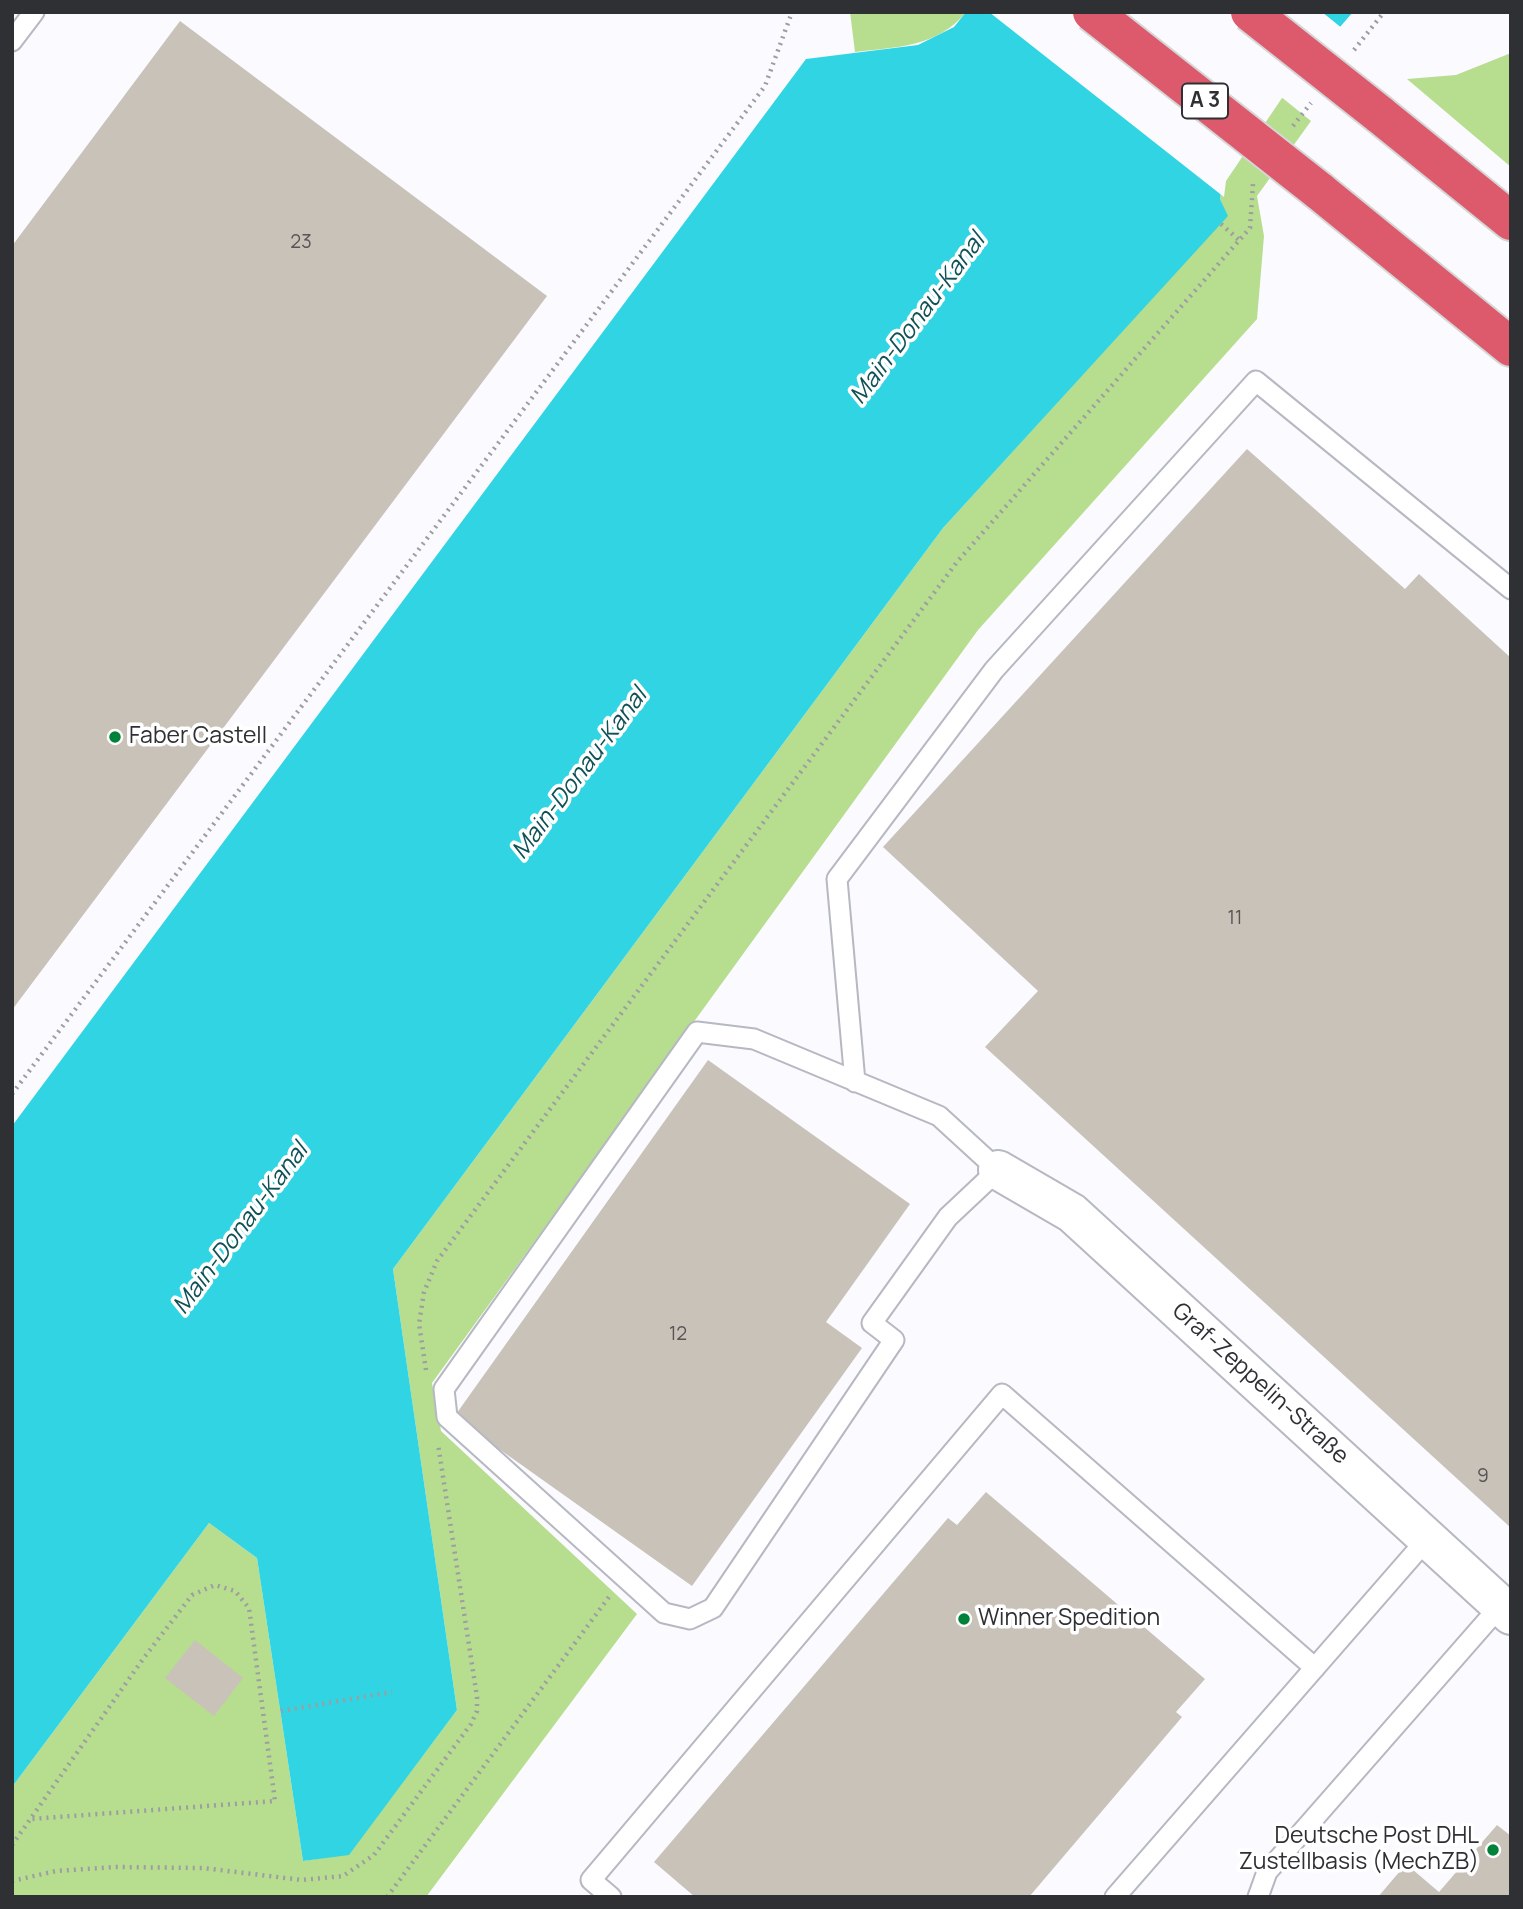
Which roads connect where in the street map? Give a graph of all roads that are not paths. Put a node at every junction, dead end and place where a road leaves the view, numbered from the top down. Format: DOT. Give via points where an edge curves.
graph roads {
  1 [pos="34,12"];
  2 [pos="1092,12"];
  3 [pos="1250,12"];
  4 [pos="12,41"];
  5 [pos="1511,221"];
  6 [pos="1511,347"];
  7 [pos="1511,589"];
  8 [pos="855,1082"];
  9 [pos="998,1170"];
  10 [pos="1428,1538"];
  11 [pos="1506,1610"];
  12 [pos="1315,1668"];
  13 [pos="611,1897"];
  14 [pos="1115,1897"];
  15 [pos="1258,1897"];
  1 -- 4 [label="lane"];
  2 -- 6 [label="highway, A 3, bridge"];
  3 -- 5 [label="highway, bridge"];
  7 -- 8 [label="lane" via="1256,381 994,670 837,879"];
  8 -- 9 [label="lane" via="939,1116"];
  8 -- 9 [label="lane" via="754,1039 697,1032 444,1389 447,1418 664,1613 690,1619 713,1608 894,1340 872,1324 948,1217"];
  9 -- 10 [label="street, Graf-Zeppelin-Straße" via="1072,1213"];
  10 -- 11 [label="street, Graf-Zeppelin-Straße"];
  10 -- 12 [label="lane"];
  11 -- 15 [label="lane" via="1267,1872"];
  12 -- 13 [label="lane" via="1002,1394 591,1880"];
  12 -- 14 [label="lane"];
}
